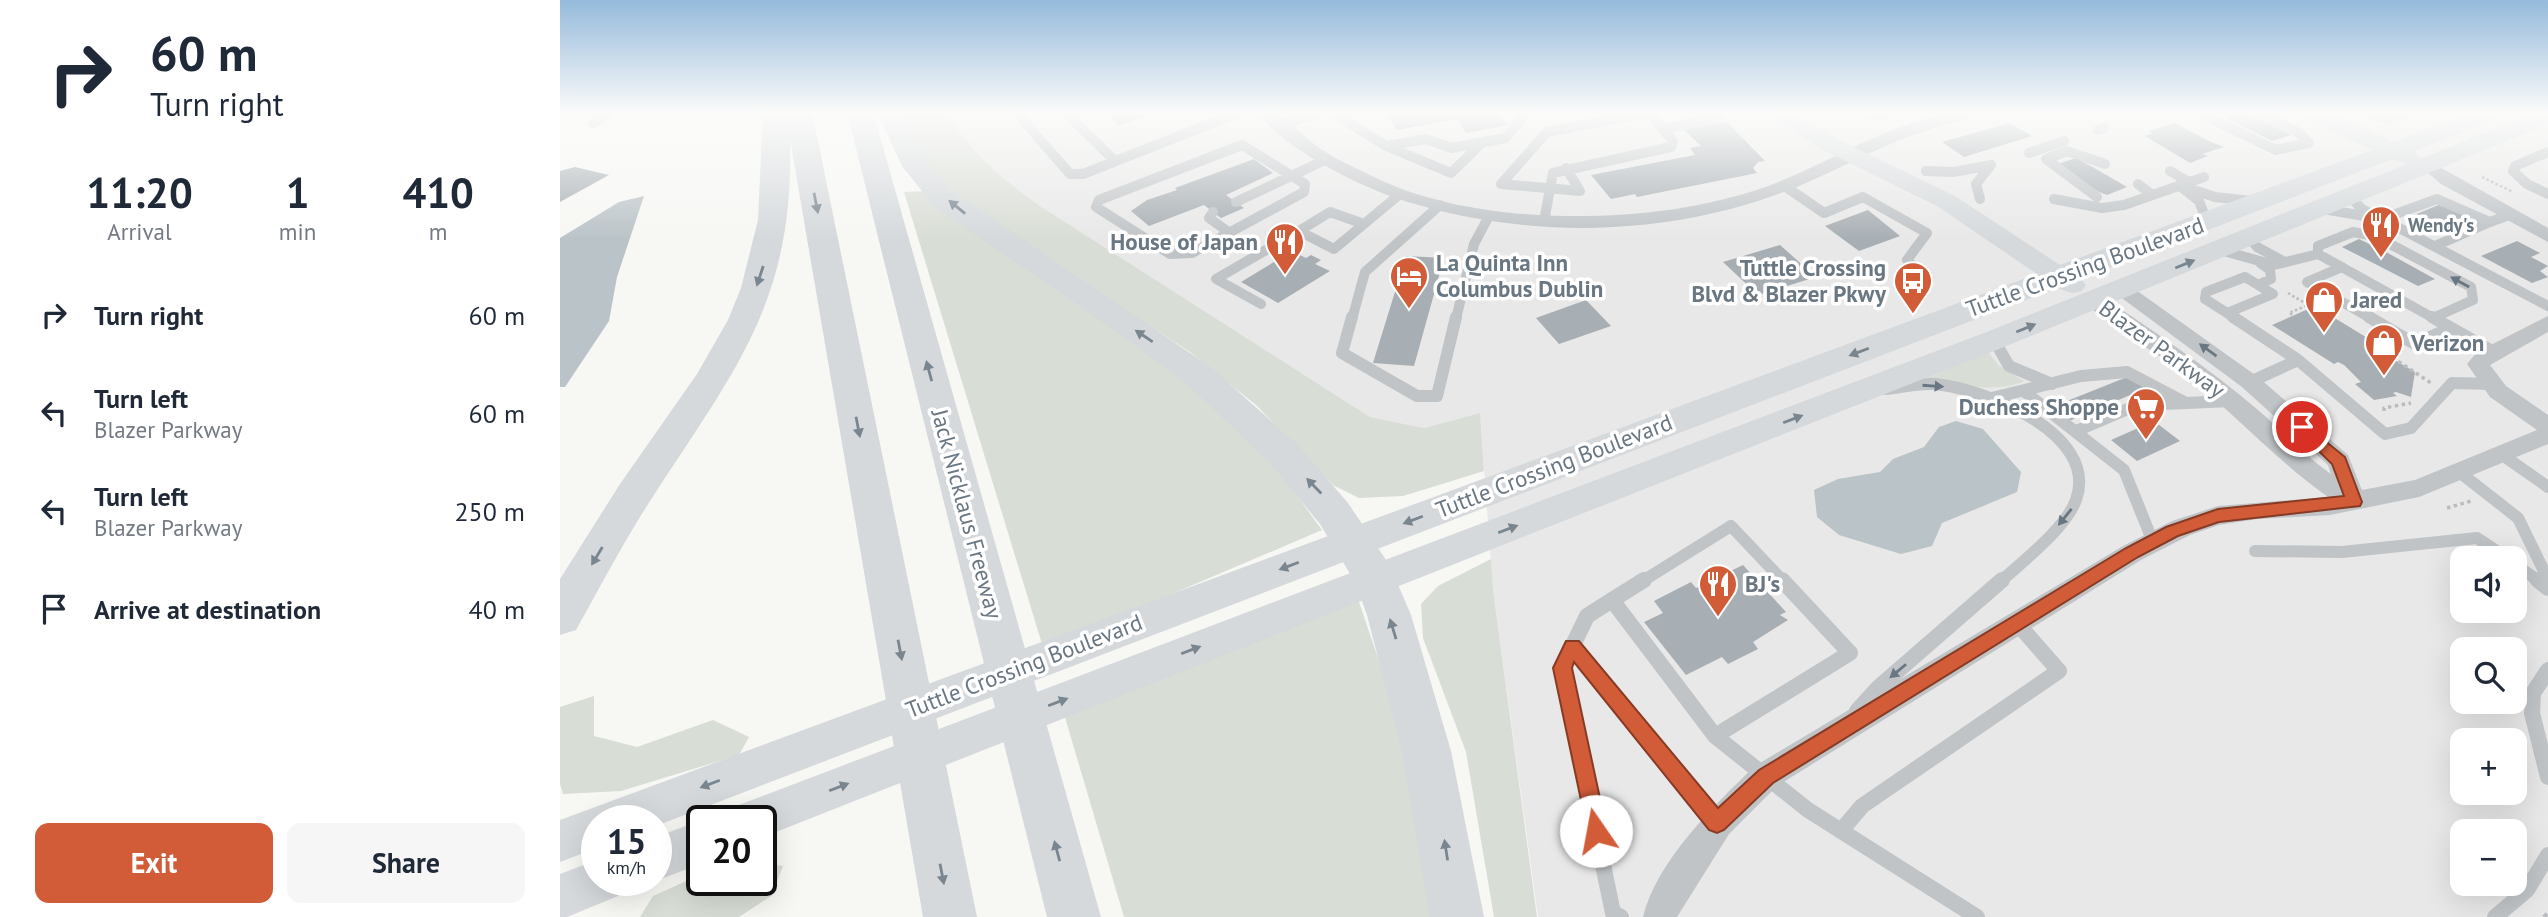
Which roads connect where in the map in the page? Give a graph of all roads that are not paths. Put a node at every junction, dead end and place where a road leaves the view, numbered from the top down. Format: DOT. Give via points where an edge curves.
graph roads {
  1 [pos="776,155"];
  2 [pos="807,155"];
  3 [pos="871,155"];
  4 [pos="910,155"];
  5 [pos="1053,155"];
  6 [pos="1109,155"];
  7 [pos="1130,155"];
  8 [pos="1217,155"];
  9 [pos="1260,155"];
  10 [pos="1321,155"];
  11 [pos="1407,155"];
  12 [pos="1470,155"];
  13 [pos="1526,155"];
  14 [pos="1629,155"];
  15 [pos="1857,155"];
  16 [pos="1868,155"];
  17 [pos="1872,155"];
  18 [pos="2057,155"];
  19 [pos="2078,155"];
  20 [pos="2384,155"];
  21 [pos="2403,155"];
  22 [pos="2456,155"];
  23 [pos="2541,155"];
  24 [pos="1327,159"];
  25 [pos="1115,161"];
  26 [pos="2105,164"];
  27 [pos="2429,166"];
  28 [pos="1566,168"];
  29 [pos="1926,171"];
  30 [pos="2170,171"];
  31 [pos="1290,176"];
  32 [pos="2204,177"];
  33 [pos="2189,182"];
  34 [pos="2138,184"];
  35 [pos="2179,185"];
  36 [pos="1786,187"];
  37 [pos="1549,190"];
  38 [pos="2083,191"];
  39 [pos="1399,194"];
  40 [pos="2151,194"];
  41 [pos="2548,194"];
  42 [pos="2097,197"];
  43 [pos="2351,198"];
  44 [pos="1980,199"];
  45 [pos="2054,199"];
  46 [pos="1236,202"];
  47 [pos="2262,202"];
  48 [pos="1440,205"];
  49 [pos="2113,206"];
  50 [pos="2323,209"];
  51 [pos="1213,212"];
  52 [pos="2509,215"];
  53 [pos="1489,216"];
  54 [pos="2382,219"];
  55 [pos="2548,219"];
  56 [pos="1544,220"];
  57 [pos="2207,222"];
  58 [pos="2490,222"];
  59 [pos="1364,224"];
  60 [pos="1299,232"];
  61 [pos="1230,233"];
  62 [pos="2548,236"];
  63 [pos="2435,246"];
  64 [pos="2253,249"];
  65 [pos="2318,254"];
  66 [pos="2284,261"];
  67 [pos="2342,267"];
  68 [pos="2074,272"];
  69 [pos="1927,280"];
  70 [pos="2258,285"];
  71 [pos="2122,289"];
  72 [pos="2094,300"];
  73 [pos="1261,304"];
  74 [pos="2548,306"];
  75 [pos="2225,314"];
  76 [pos="2433,318"];
  77 [pos="2548,323"];
  78 [pos="2450,328"];
  79 [pos="1994,340"];
  80 [pos="2494,352"];
  81 [pos="2298,360"];
  82 [pos="2250,382"];
  83 [pos="2052,384"];
  84 [pos="2491,384"];
  85 [pos="1865,391"];
  86 [pos="2025,392"];
  87 [pos="1992,398"];
  88 [pos="2232,401"];
  89 [pos="2186,403"];
  90 [pos="2548,426"];
  91 [pos="2076,431"];
  92 [pos="2548,435"];
  93 [pos="2501,454"];
  94 [pos="2458,471"];
  95 [pos="2548,487"];
  96 [pos="2354,502"];
  97 [pos="2153,542"];
  98 [pos="2489,546"];
  99 [pos="2255,551"];
  100 [pos="1365,561"];
  101 [pos="2527,573"];
  102 [pos="2548,579"];
  103 [pos="2548,588"];
  104 [pos="1612,600"];
  105 [pos="560,617"];
  106 [pos="2017,623"];
  107 [pos="1572,646"];
  108 [pos="2548,670"];
  109 [pos="1836,734"];
  110 [pos="1715,736"];
  111 [pos="1766,776"];
  112 [pos="2548,777"];
  113 [pos="656,805"];
  114 [pos="777,811"];
  115 [pos="1717,823"];
  116 [pos="1842,831"];
  117 [pos="581,833"];
  118 [pos="560,841"];
  119 [pos="2548,855"];
  120 [pos="581,888"];
  121 [pos="560,897"];
  122 [pos="950,917"];
  123 [pos="1074,917"];
  124 [pos="1457,917"];
  125 [pos="1621,917"];
  126 [pos="1660,917"];
  127 [pos="1976,917"];
  128 [pos="2495,917"];
  1 -- 105 [label="highway, one-way" via="767,255 742,326"];
  2 -- 122 [label="highway, one-way"];
  123 -- 3 [label="highway, Jack Nicklaus Freeway, one-way"];
  100 -- 4 [label="highway, one-way" via="1326,499 1217,390 1169,352 973,221 926,181"];
  5 -- 25 [label="lane" via="1070,174 1083,174"];
  6 -- 25 [label="lane"];
  7 -- 25 [label="lane"];
  8 -- 61 [label="lane" via="1099,200 1096,207 1171,254 1192,254"];
  9 -- 31 [label="lane"];
  10 -- 24 [label="street"];
  11 -- 12 [label="lane" via="1451,173"];
  13 -- 37 [label="lane" via="1501,184"];
  14 -- 28 [label="lane"];
  15 -- 36 [label="street"];
  16 -- 68 [label="main road, Blazer Parkway"];
  17 -- 29 [label="main road, Blazer Parkway"];
  18 -- 42 [label="lane" via="2046,159"];
  19 -- 26 [label="lane"];
  20 -- 47 [label="main road, Tuttle Crossing Boulevard"];
  21 -- 27 [label="main road"];
  22 -- 27 [label="main road, Tuttle Crossing Boulevard"];
  23 -- 41 [label="lane" via="2513,171 2526,184"];
  24 -- 31 [label="lane"];
  24 -- 39 [label="street"];
  27 -- 43 [label="main road, Tuttle Crossing Boulevard"];
  27 -- 52 [label="street"];
  27 -- 55 [label="street" via="2461,174"];
  28 -- 37 [label="lane" via="1553,173"];
  28 -- 37 [label="lane" via="1580,191"];
  29 -- 44 [label="main road, Blazer Parkway"];
  29 -- 44 [label="lane" via="1991,165 1976,184"];
  30 -- 33 [label="lane"];
  31 -- 46 [label="lane"];
  31 -- 61 [label="lane" via="1305,184 1304,192"];
  32 -- 33 [label="lane"];
  33 -- 35 [label="lane"];
  34 -- 40 [label="lane"];
  35 -- 40 [label="lane"];
  35 -- 47 [label="lane" via="2215,197"];
  35 -- 57 [label="lane" via="2199,201"];
  36 -- 56 [label="street" via="1661,216 1588,222"];
  36 -- 69 [label="lane" via="1824,213 1863,197 1927,233 1907,260"];
  37 -- 56 [label="lane"];
  38 -- 42 [label="lane"];
  39 -- 48 [label="street"];
  39 -- 59 [label="lane"];
  40 -- 49 [label="lane"];
  42 -- 49 [label="lane"];
  43 -- 50 [label="main road, Tuttle Crossing Boulevard"];
  43 -- 54 [label="lane"];
  44 -- 68 [label="main road, Blazer Parkway"];
  45 -- 49 [label="lane"];
  47 -- 57 [label="main road, Tuttle Crossing Boulevard"];
  48 -- 53 [label="street"];
  48 -- 53 [label="lane" via="1365,272 1342,353 1417,396 1437,396 1474,243"];
  50 -- 54 [label="lane"];
  50 -- 64 [label="main road, Tuttle Crossing Boulevard"];
  51 -- 61 [label="lane" via="1211,222"];
  52 -- 58 [label="lane"];
  52 -- 62 [label="street"];
  53 -- 56 [label="street"];
  54 -- 58 [label="lane" via="2437,199"];
  54 -- 63 [label="lane"];
  57 -- 68 [label="main road, Tuttle Crossing Boulevard"];
  58 -- 63 [label="lane"];
  59 -- 60 [label="lane" via="1330,212"];
  59 -- 60 [label="lane" via="1334,249"];
  60 -- 73 [label="lane" via="1216,279"];
  63 -- 74 [label="lane"];
  64 -- 66 [label="lane"];
  64 -- 66 [label="lane" via="2274,265"];
  64 -- 70 [label="lane" via="2270,270 2271,279"];
  71 -- 64 [label="main road, Tuttle Crossing Boulevard, one-way" via="2220,250"];
  65 -- 66 [label="lane"];
  65 -- 67 [label="lane"];
  76 -- 65 [label="lane, one-way" via="2473,300 2471,287 2375,236 2353,232 2318,246"];
  67 -- 76 [label="lane"];
  67 -- 78 [label="lane" via="2308,282 2415,344"];
  68 -- 71 [label="main road, Blazer Parkway"];
  68 -- 72 [label="main road, Blazer Parkway"];
  68 -- 100 [label="main road, Tuttle Crossing Boulevard, one-way"];
  70 -- 75 [label="lane" via="2273,294"];
  70 -- 75 [label="lane" via="2245,277 2206,292 2205,299"];
  71 -- 72 [label="main road, Tuttle Crossing Boulevard"];
  82 -- 71 [label="street, Blazer Parkway, one-way"];
  79 -- 72 [label="main road, Tuttle Crossing Boulevard, one-way"];
  72 -- 88 [label="street, Blazer Parkway"];
  75 -- 81 [label="lane"];
  76 -- 78 [label="lane"];
  77 -- 80 [label="street"];
  78 -- 80 [label="lane"];
  79 -- 83 [label="lane" via="2003,363"];
  79 -- 85 [label="main road, Tuttle Crossing Boulevard"];
  80 -- 84 [label="street" via="2478,364"];
  81 -- 82 [label="lane"];
  81 -- 84 [label="lane" via="2385,434 2411,428 2452,383"];
  82 -- 96 [label="street, Blazer Parkway" via="2339,461"];
  83 -- 86 [label="lane"];
  83 -- 89 [label="lane" via="2127,372"];
  84 -- 90 [label="street"];
  85 -- 87 [label="lane, one-way" via="1932,384"];
  100 -- 85 [label="main road, Tuttle Crossing Boulevard, one-way"];
  86 -- 87 [label="lane"];
  86 -- 91 [label="lane"];
  87 -- 109 [label="lane, one-way" via="2030,416 2064,443 2079,474 2076,503 2051,534 1879,687"];
  88 -- 89 [label="lane"];
  88 -- 96 [label="street, Blazer Parkway" via="2298,463"];
  89 -- 91 [label="lane" via="2137,405"];
  91 -- 97 [label="lane" via="2124,470"];
  92 -- 93 [label="street"];
  93 -- 94 [label="street"];
  93 -- 95 [label="lane"];
  94 -- 96 [label="street" via="2419,488"];
  94 -- 102 [label="lane" via="2518,517"];
  96 -- 97 [label="street" via="2218,516"];
  97 -- 106 [label="street"];
  98 -- 99 [label="lane" via="2468,538 2342,552"];
  100 -- 113 [label="main road, Tuttle Crossing Boulevard, one-way" via="1115,632"];
  114 -- 100 [label="main road, Tuttle Crossing Boulevard, one-way" via="1128,675"];
  124 -- 100 [label="highway, one-way" via="1417,707"];
  101 -- 103 [label="lane"];
  104 -- 107 [label="lane" via="1587,616"];
  104 -- 110 [label="lane"];
  104 -- 110 [label="lane" via="1731,526 1850,653"];
  106 -- 109 [label="street"];
  106 -- 116 [label="lane" via="2059,671 1862,806"];
  107 -- 115 [label="lane"];
  107 -- 125 [label="lane" via="1562,668 1613,913"];
  108 -- 112 [label="lane" via="2533,693 2532,713"];
  109 -- 111 [label="street"];
  110 -- 111 [label="lane"];
  111 -- 115 [label="street"];
  111 -- 116 [label="lane"];
  115 -- 126 [label="street" via="1663,904"];
  116 -- 127 [label="lane"];
  117 -- 118 [label="main road"];
  119 -- 128 [label="lane" via="2543,870 2520,899"];
  120 -- 121 [label="main road"];
}
